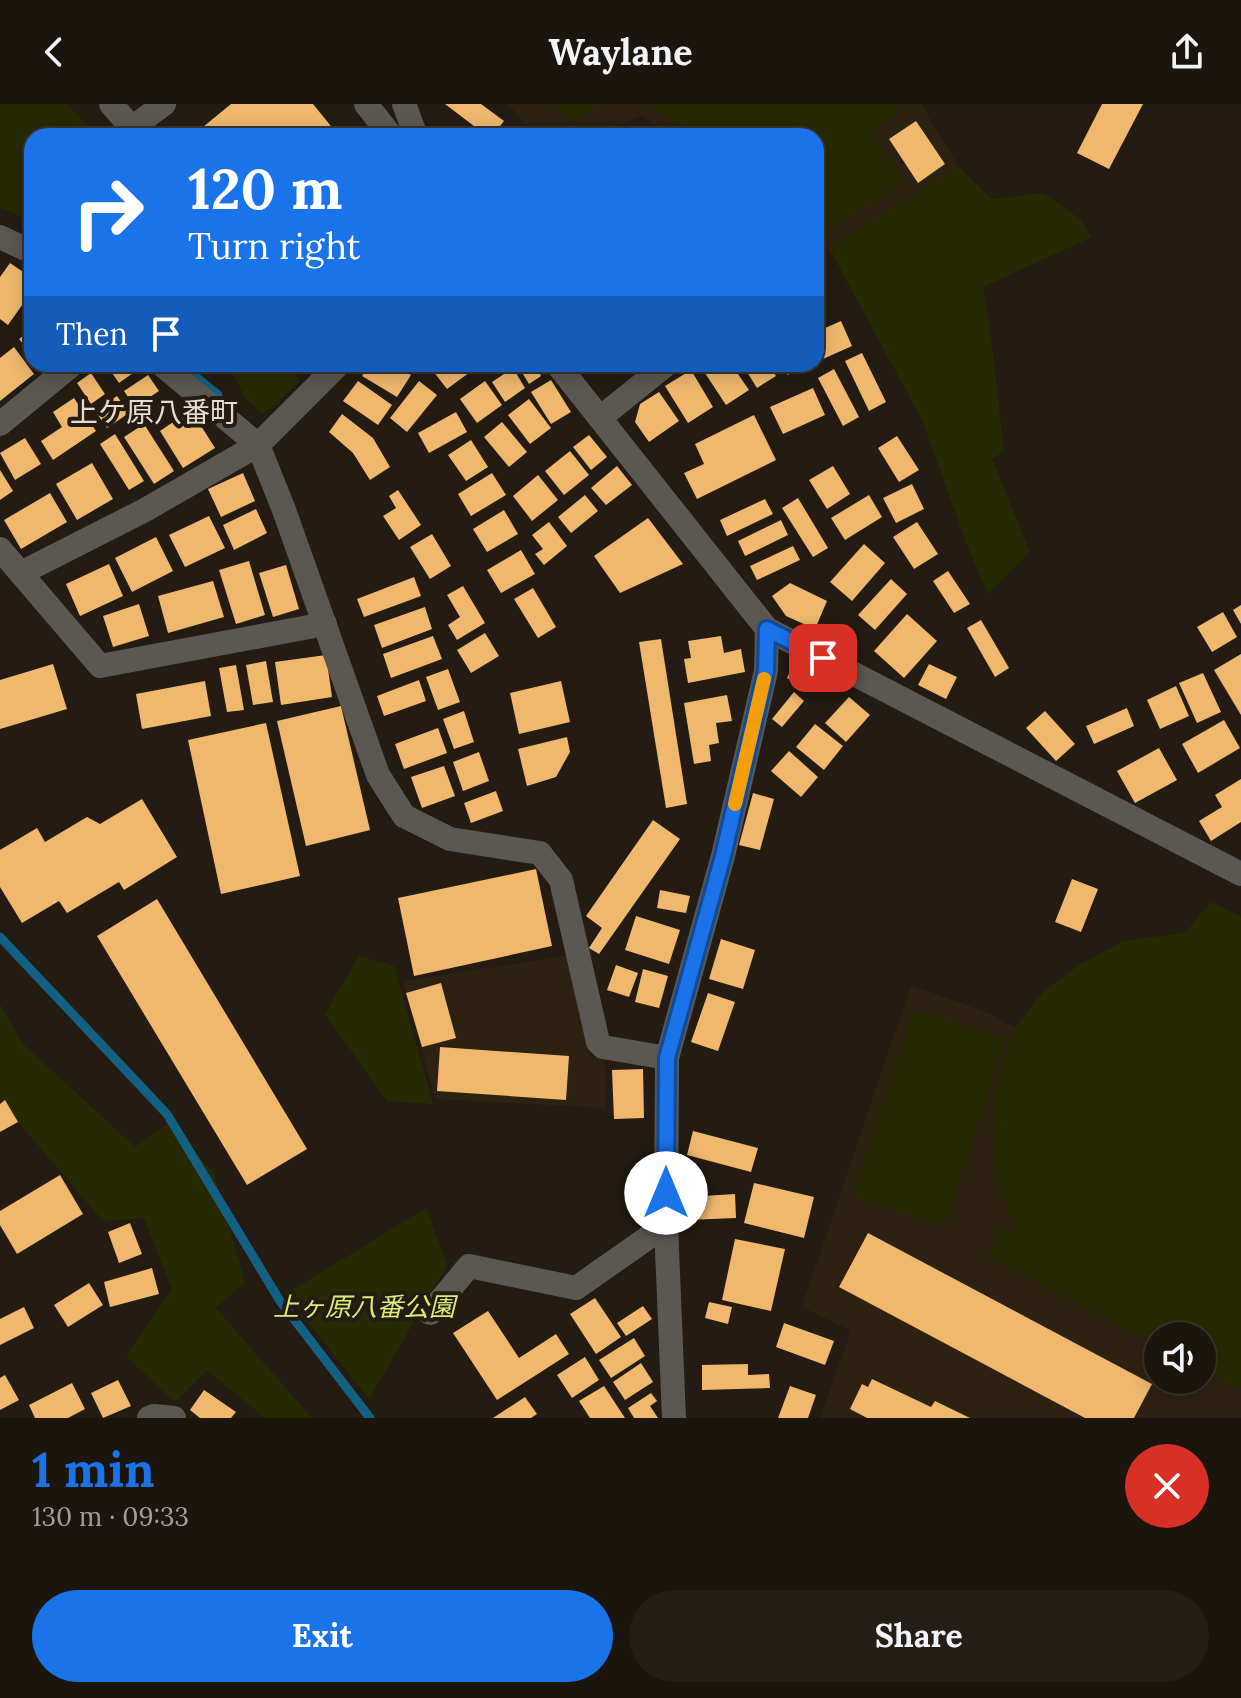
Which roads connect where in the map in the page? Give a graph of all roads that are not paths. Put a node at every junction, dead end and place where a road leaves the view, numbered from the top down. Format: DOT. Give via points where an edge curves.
graph roads {
  1 [pos="111,104"];
  2 [pos="164,104"];
  3 [pos="366,104"];
  4 [pos="404,104"];
  5 [pos="128,128"];
  6 [pos="136,128"];
  7 [pos="385,128"];
  8 [pos="413,128"];
  9 [pos="0,237"];
  10 [pos="24,248"];
  11 [pos="63,372"];
  12 [pos="171,372"];
  13 [pos="331,372"];
  14 [pos="563,372"];
  15 [pos="657,372"];
  16 [pos="600,418"];
  17 [pos="0,424"];
  18 [pos="258,445"];
  19 [pos="0,549"];
  20 [pos="21,573"];
  21 [pos="325,624"];
  22 [pos="767,629"];
  23 [pos="1241,874"];
  24 [pos="667,1058"];
  25 [pos="666,1225"];
  26 [pos="430,1313"];
  27 [pos="149,1418"];
  28 [pos="174,1418"];
  29 [pos="674,1418"];
  1 -- 5 [label="street"];
  2 -- 6 [label="street"];
  3 -- 7 [label="street"];
  4 -- 8 [label="street"];
  9 -- 10 [label="street"];
  11 -- 17 [label="street"];
  12 -- 18 [label="street"];
  13 -- 18 [label="street"];
  14 -- 16 [label="street"];
  15 -- 16 [label="street"];
  16 -- 22 [label="street"];
  18 -- 20 [label="street"];
  18 -- 21 [label="street"];
  19 -- 20 [label="street"];
  20 -- 21 [label="street" via="100,666"];
  21 -- 24 [label="street" via="378,775 404,816 450,839 540,853 561,880 598,1042"];
  22 -- 23 [label="street"];
  22 -- 24 [label="street" via="766,671 723,856"];
  24 -- 25 [label="street"];
  25 -- 26 [label="street" via="576,1288 469,1266"];
  25 -- 29 [label="street"];
  27 -- 28 [label="street"];
}
